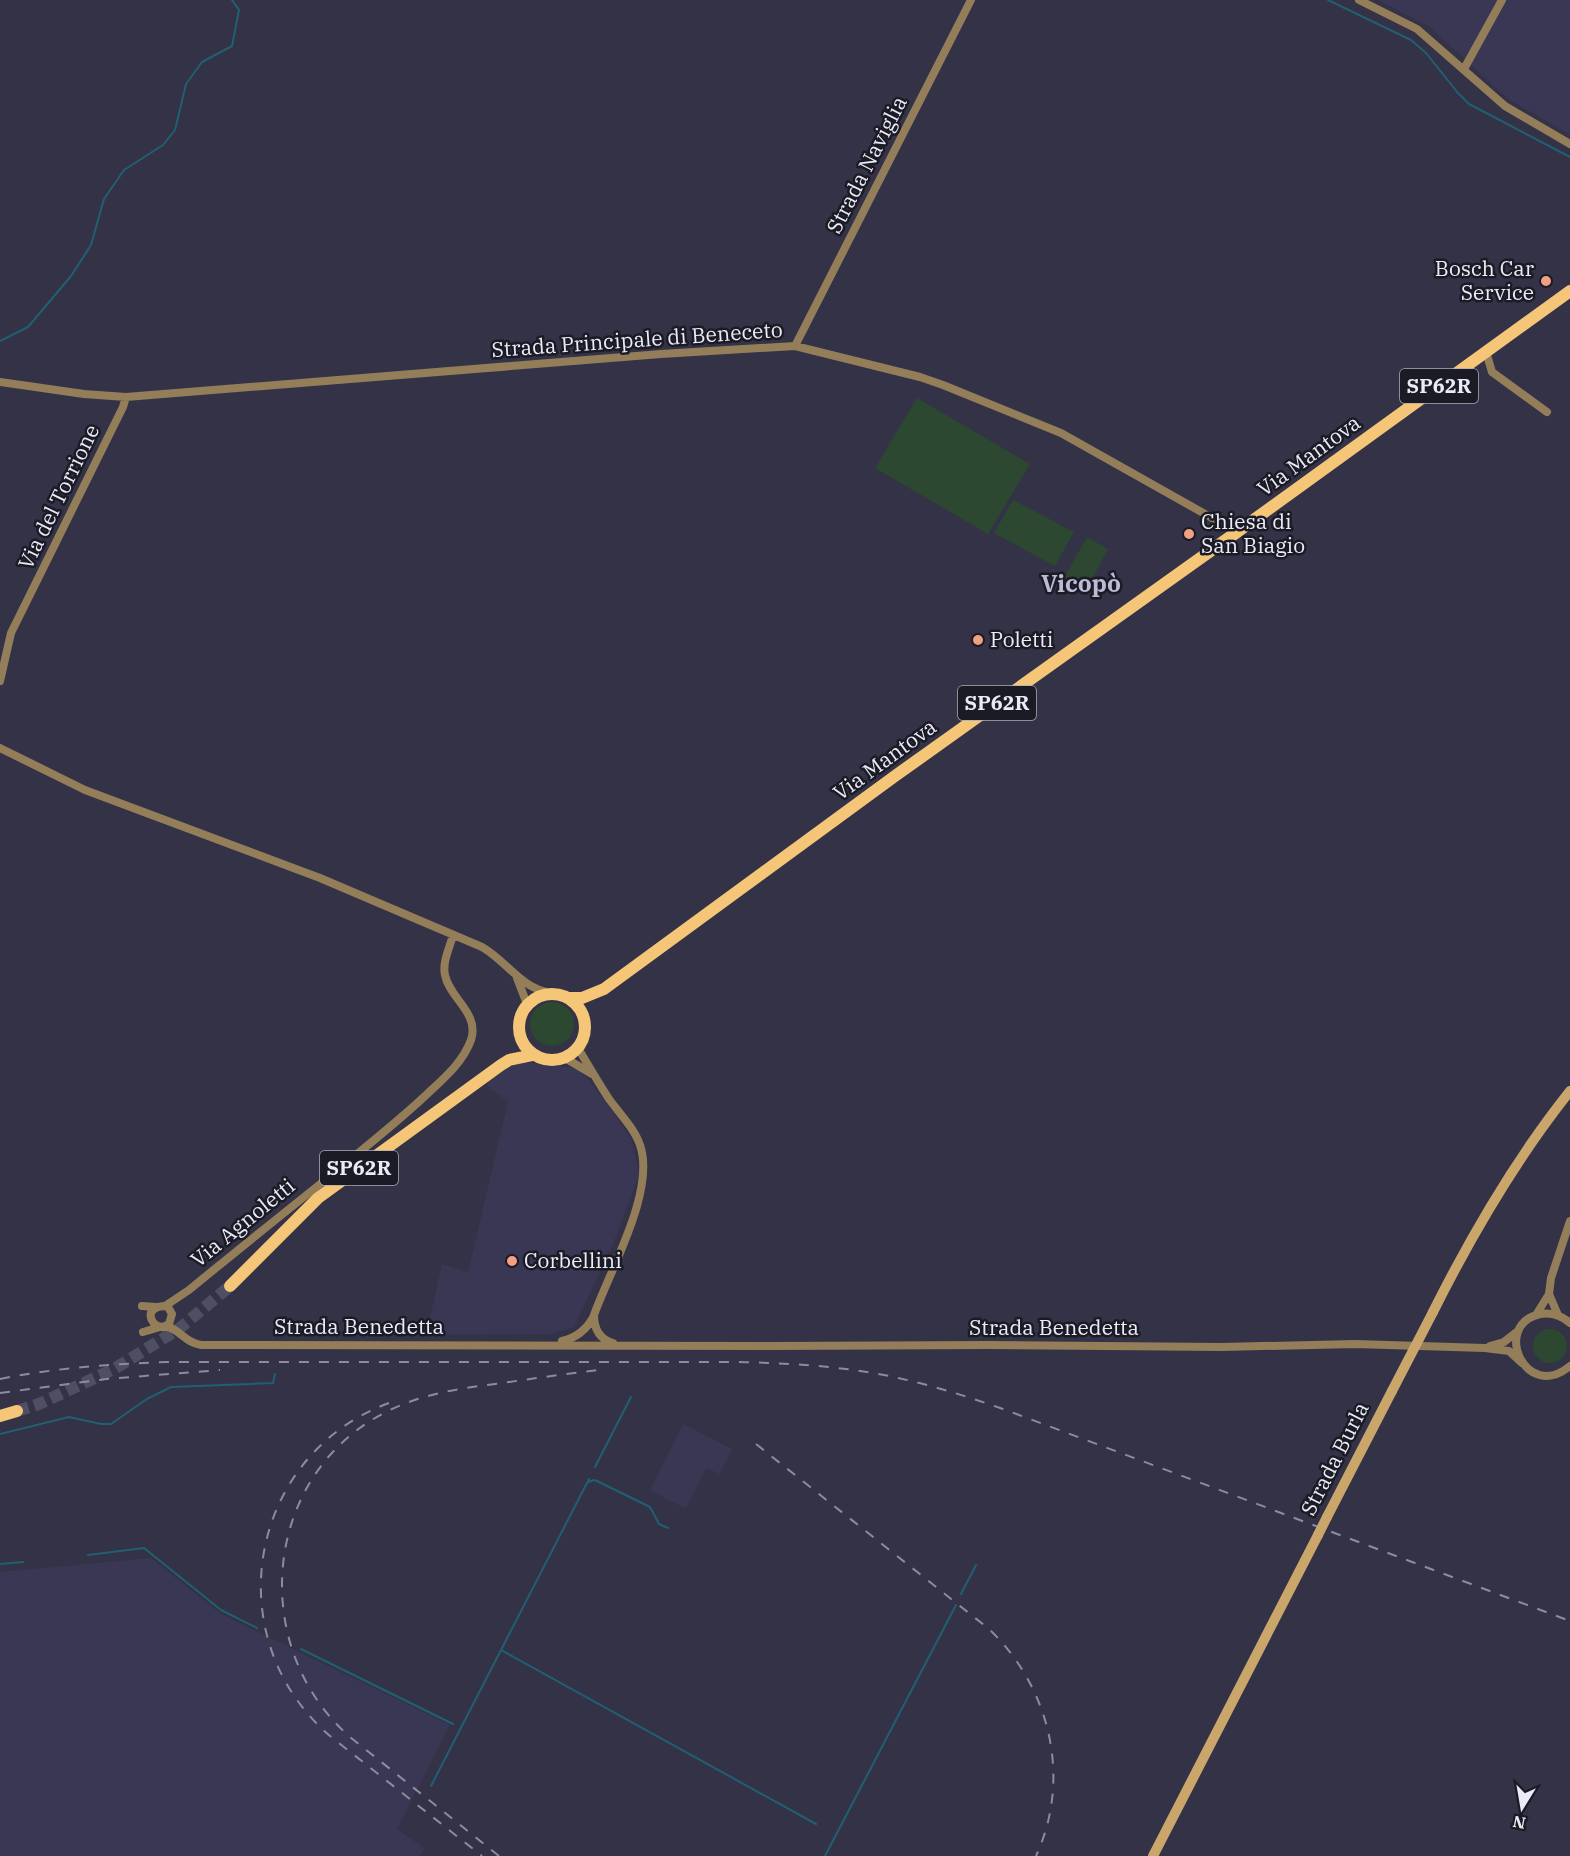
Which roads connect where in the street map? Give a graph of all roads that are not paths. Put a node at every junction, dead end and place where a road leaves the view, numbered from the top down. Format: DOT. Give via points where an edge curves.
graph roads {
  1 [pos="971,0"];
  2 [pos="1359,0"];
  3 [pos="1502,0"];
  4 [pos="1464,69"];
  5 [pos="1570,144"];
  6 [pos="1570,291"];
  7 [pos="795,346"];
  8 [pos="1486,352"];
  9 [pos="0,382"];
  10 [pos="126,397"];
  11 [pos="1547,412"];
  12 [pos="1238,532"];
  13 [pos="0,681"];
  14 [pos="0,748"];
  15 [pos="453,935"];
  16 [pos="517,978"];
  17 [pos="604,989"];
  18 [pos="551,993"];
  19 [pos="569,998"];
  20 [pos="527,1005"];
  21 [pos="585,1021"];
  22 [pos="518,1035"];
  23 [pos="578,1048"];
  24 [pos="533,1055"];
  25 [pos="565,1058"];
  26 [pos="501,1065"];
  27 [pos="594,1075"];
  28 [pos="1570,1091"];
  29 [pos="1570,1221"];
  30 [pos="230,1286"];
  31 [pos="189,1290"];
  32 [pos="1549,1294"];
  33 [pos="165,1306"];
  34 [pos="594,1315"];
  35 [pos="1536,1315"];
  36 [pos="1558,1315"];
  37 [pos="172,1316"];
  38 [pos="156,1319"];
  39 [pos="1570,1323"];
  40 [pos="174,1330"];
  41 [pos="1519,1330"];
  42 [pos="580,1333"];
  43 [pos="597,1333"];
  44 [pos="549,1344"];
  45 [pos="576,1345"];
  46 [pos="623,1346"];
  47 [pos="1485,1348"];
  48 [pos="1522,1363"];
  49 [pos="1570,1366"];
  50 [pos="17,1411"];
  51 [pos="0,1416"];
  52 [pos="1154,1856"];
  1 -- 7 [label="street, Strada Naviglia"];
  2 -- 4 [label="street" via="1417,29"];
  3 -- 4 [label="street"];
  4 -- 5 [label="street" via="1505,106"];
  6 -- 8 [label="main road, Via Mantova / SP62R"];
  7 -- 10 [label="street, Strada Principale di Beneceto"];
  7 -- 12 [label="street, Strada Principale di Beneceto" via="943,384 1061,433"];
  8 -- 11 [label="street" via="1492,372"];
  8 -- 12 [label="main road, Via Mantova / SP62R"];
  9 -- 10 [label="street, Strada Principale di Beneceto"];
  10 -- 13 [label="street, Via del Torrione" via="11,633"];
  12 -- 17 [label="main road, Via Mantova / SP62R"];
  14 -- 15 [label="street" via="85,790 320,878"];
  15 -- 16 [label="street" via="498,957"];
  15 -- 31 [label="street, Via Agnoletti" via="445,974 471,1020 472,1038 465,1053 398,1121"];
  16 -- 18 [label="street"];
  16 -- 20 [label="street"];
  17 -- 19 [label="main road, Via Mantova / SP62R" via="582,998"];
  17 -- 21 [label="main road, Via Mantova / SP62R"];
  18 -- 19 [label="main road, Via Mantova / SP62R"];
  18 -- 20 [label="main road"];
  19 -- 21 [label="main road"];
  20 -- 22 [label="main road, SP62R" via="519,1020"];
  21 -- 23 [label="main road, Via Mantova / SP62R"];
  22 -- 24 [label="main road"];
  22 -- 26 [label="main road, SP62R"];
  23 -- 25 [label="main road"];
  23 -- 27 [label="street"];
  24 -- 25 [label="main road, SP62R" via="551,1060"];
  24 -- 26 [label="main road, SP62R"];
  25 -- 27 [label="street"];
  26 -- 30 [label="main road, SP62R" via="318,1198"];
  27 -- 34 [label="street" via="633,1131 644,1164 638,1205"];
  28 -- 52 [label="main road, Strada Burla, bridge" via="1482,1218"];
  29 -- 32 [label="street, Strada Benedetta"];
  31 -- 33 [label="street, Via Agnoletti"];
  31 -- 37 [label="street, Via Agnoletti"];
  32 -- 35 [label="street, Strada Benedetta"];
  32 -- 36 [label="street"];
  33 -- 37 [label="street"];
  33 -- 38 [label="street, Via Agnoletti"];
  34 -- 42 [label="street"];
  34 -- 43 [label="street"];
  35 -- 36 [label="street"];
  35 -- 41 [label="street, Strada Benedetta"];
  36 -- 39 [label="street"];
  37 -- 38 [label="street, Via Agnoletti" via="169,1324"];
  37 -- 40 [label="street"];
  38 -- 40 [label="street, Strada Benedetta"];
  40 -- 44 [label="street, Strada Benedetta" via="193,1344"];
  41 -- 47 [label="street, Strada Benedetta" via="1504,1342"];
  41 -- 48 [label="street" via="1516,1347"];
  42 -- 43 [label="street, Strada Benedetta"];
  42 -- 44 [label="street, Strada Benedetta" via="570,1340"];
  43 -- 45 [label="street" via="590,1342"];
  43 -- 46 [label="street, Strada Benedetta"];
  44 -- 45 [label="street, Strada Benedetta"];
  45 -- 46 [label="street, Strada Benedetta"];
  46 -- 47 [label="street, Strada Benedetta" via="1355,1344"];
  47 -- 48 [label="street, Strada Benedetta" via="1509,1351"];
  48 -- 49 [label="street, Strada Benedetta" via="1543,1376 1562,1373"];
  50 -- 51 [label="main road"];
}
